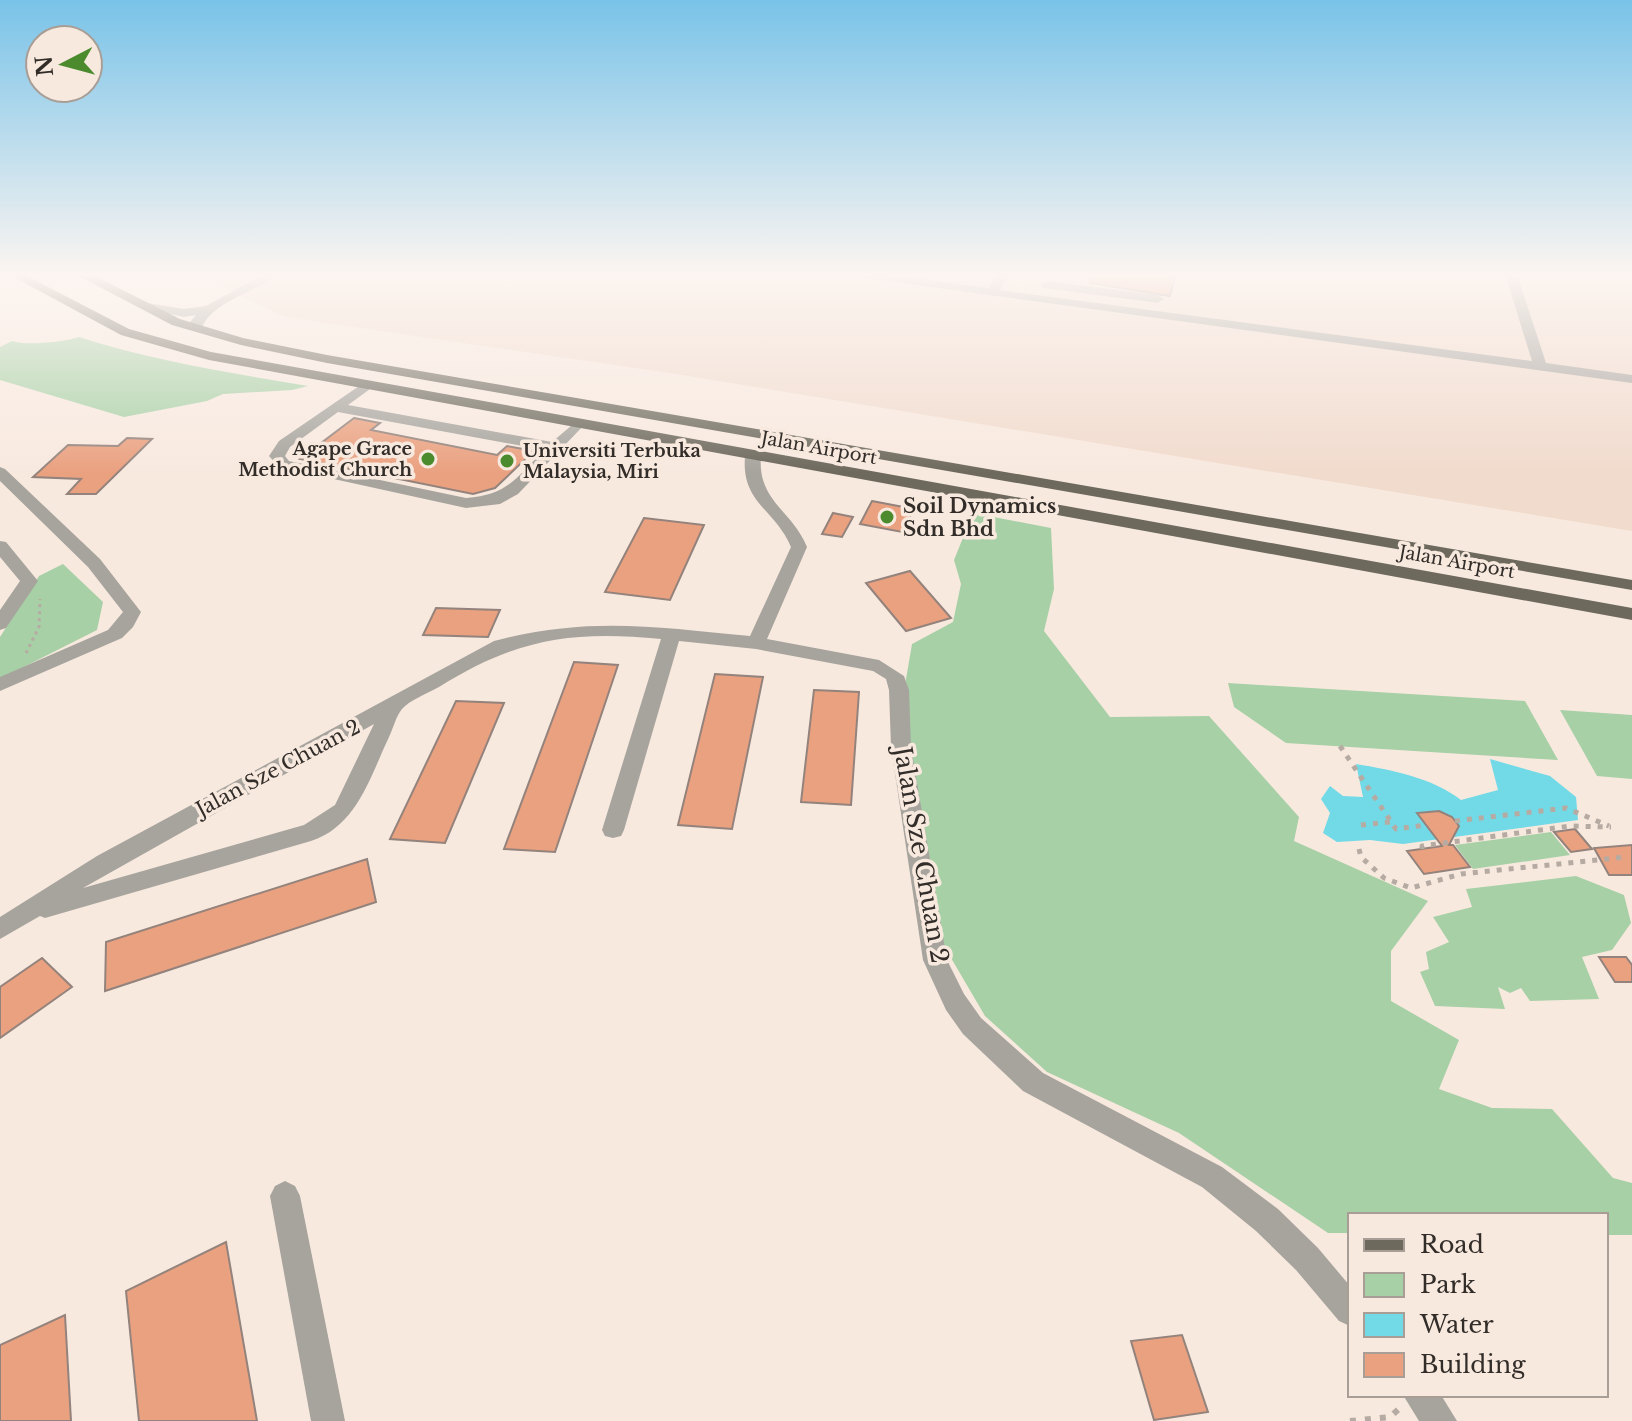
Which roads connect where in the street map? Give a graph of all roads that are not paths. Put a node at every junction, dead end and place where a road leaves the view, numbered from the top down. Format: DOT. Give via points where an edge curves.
graph roads {
  1 [pos="150,340"];
  2 [pos="239,340"];
  3 [pos="1348,340"];
  4 [pos="1532,340"];
  5 [pos="1540,366"];
  6 [pos="1632,379"];
  7 [pos="365,386"];
  8 [pos="336,407"];
  9 [pos="702,423"];
  10 [pos="578,424"];
  11 [pos="555,447"];
  12 [pos="753,456"];
  13 [pos="0,472"];
  14 [pos="0,546"];
  15 [pos="1632,585"];
  16 [pos="1632,614"];
  17 [pos="0,624"];
  18 [pos="672,633"];
  19 [pos="756,643"];
  20 [pos="0,685"];
  21 [pos="394,705"];
  22 [pos="613,830"];
  23 [pos="25,914"];
  24 [pos="0,929"];
  25 [pos="285,1196"];
  26 [pos="1348,1308"];
  27 [pos="1413,1399"];
  28 [pos="328,1421"];
  29 [pos="1440,1421"];
  1 -- 7 [label="main road, Jalan Airport"];
  2 -- 9 [label="main road, Jalan Airport"];
  3 -- 5 [label="street"];
  4 -- 5 [label="street"];
  5 -- 6 [label="street"];
  7 -- 8 [label="street"];
  7 -- 10 [label="main road, Jalan Airport"];
  8 -- 11 [label="street"];
  8 -- 11 [label="street" via="284,444 277,456 284,464 466,503 494,501 512,491"];
  9 -- 12 [label="main road" via="741,434 753,442"];
  9 -- 15 [label="main road, Jalan Airport"];
  10 -- 11 [label="street"];
  10 -- 12 [label="main road, Jalan Airport"];
  12 -- 16 [label="main road, Jalan Airport"];
  12 -- 19 [label="street" via="751,483 795,533 799,547"];
  13 -- 20 [label="street" via="94,563 132,612 115,634"];
  14 -- 17 [label="street" via="29,581"];
  18 -- 19 [label="street, Jalan Sze Chuan 2"];
  18 -- 21 [label="street, Jalan Sze Chuan 2" via="619,629 525,638 453,669"];
  18 -- 22 [label="street"];
  19 -- 26 [label="street, Jalan Sze Chuan 2" via="879,666 894,676 935,960 972,1026 1033,1082 1212,1177 1267,1220"];
  21 -- 23 [label="street, Jalan Sze Chuan 2" via="105,862"];
  21 -- 23 [label="street" via="343,810 330,822 311,832"];
  23 -- 24 [label="street, Jalan Sze Chuan 2"];
  25 -- 28 [label="street"];
  27 -- 29 [label="street"];
}
